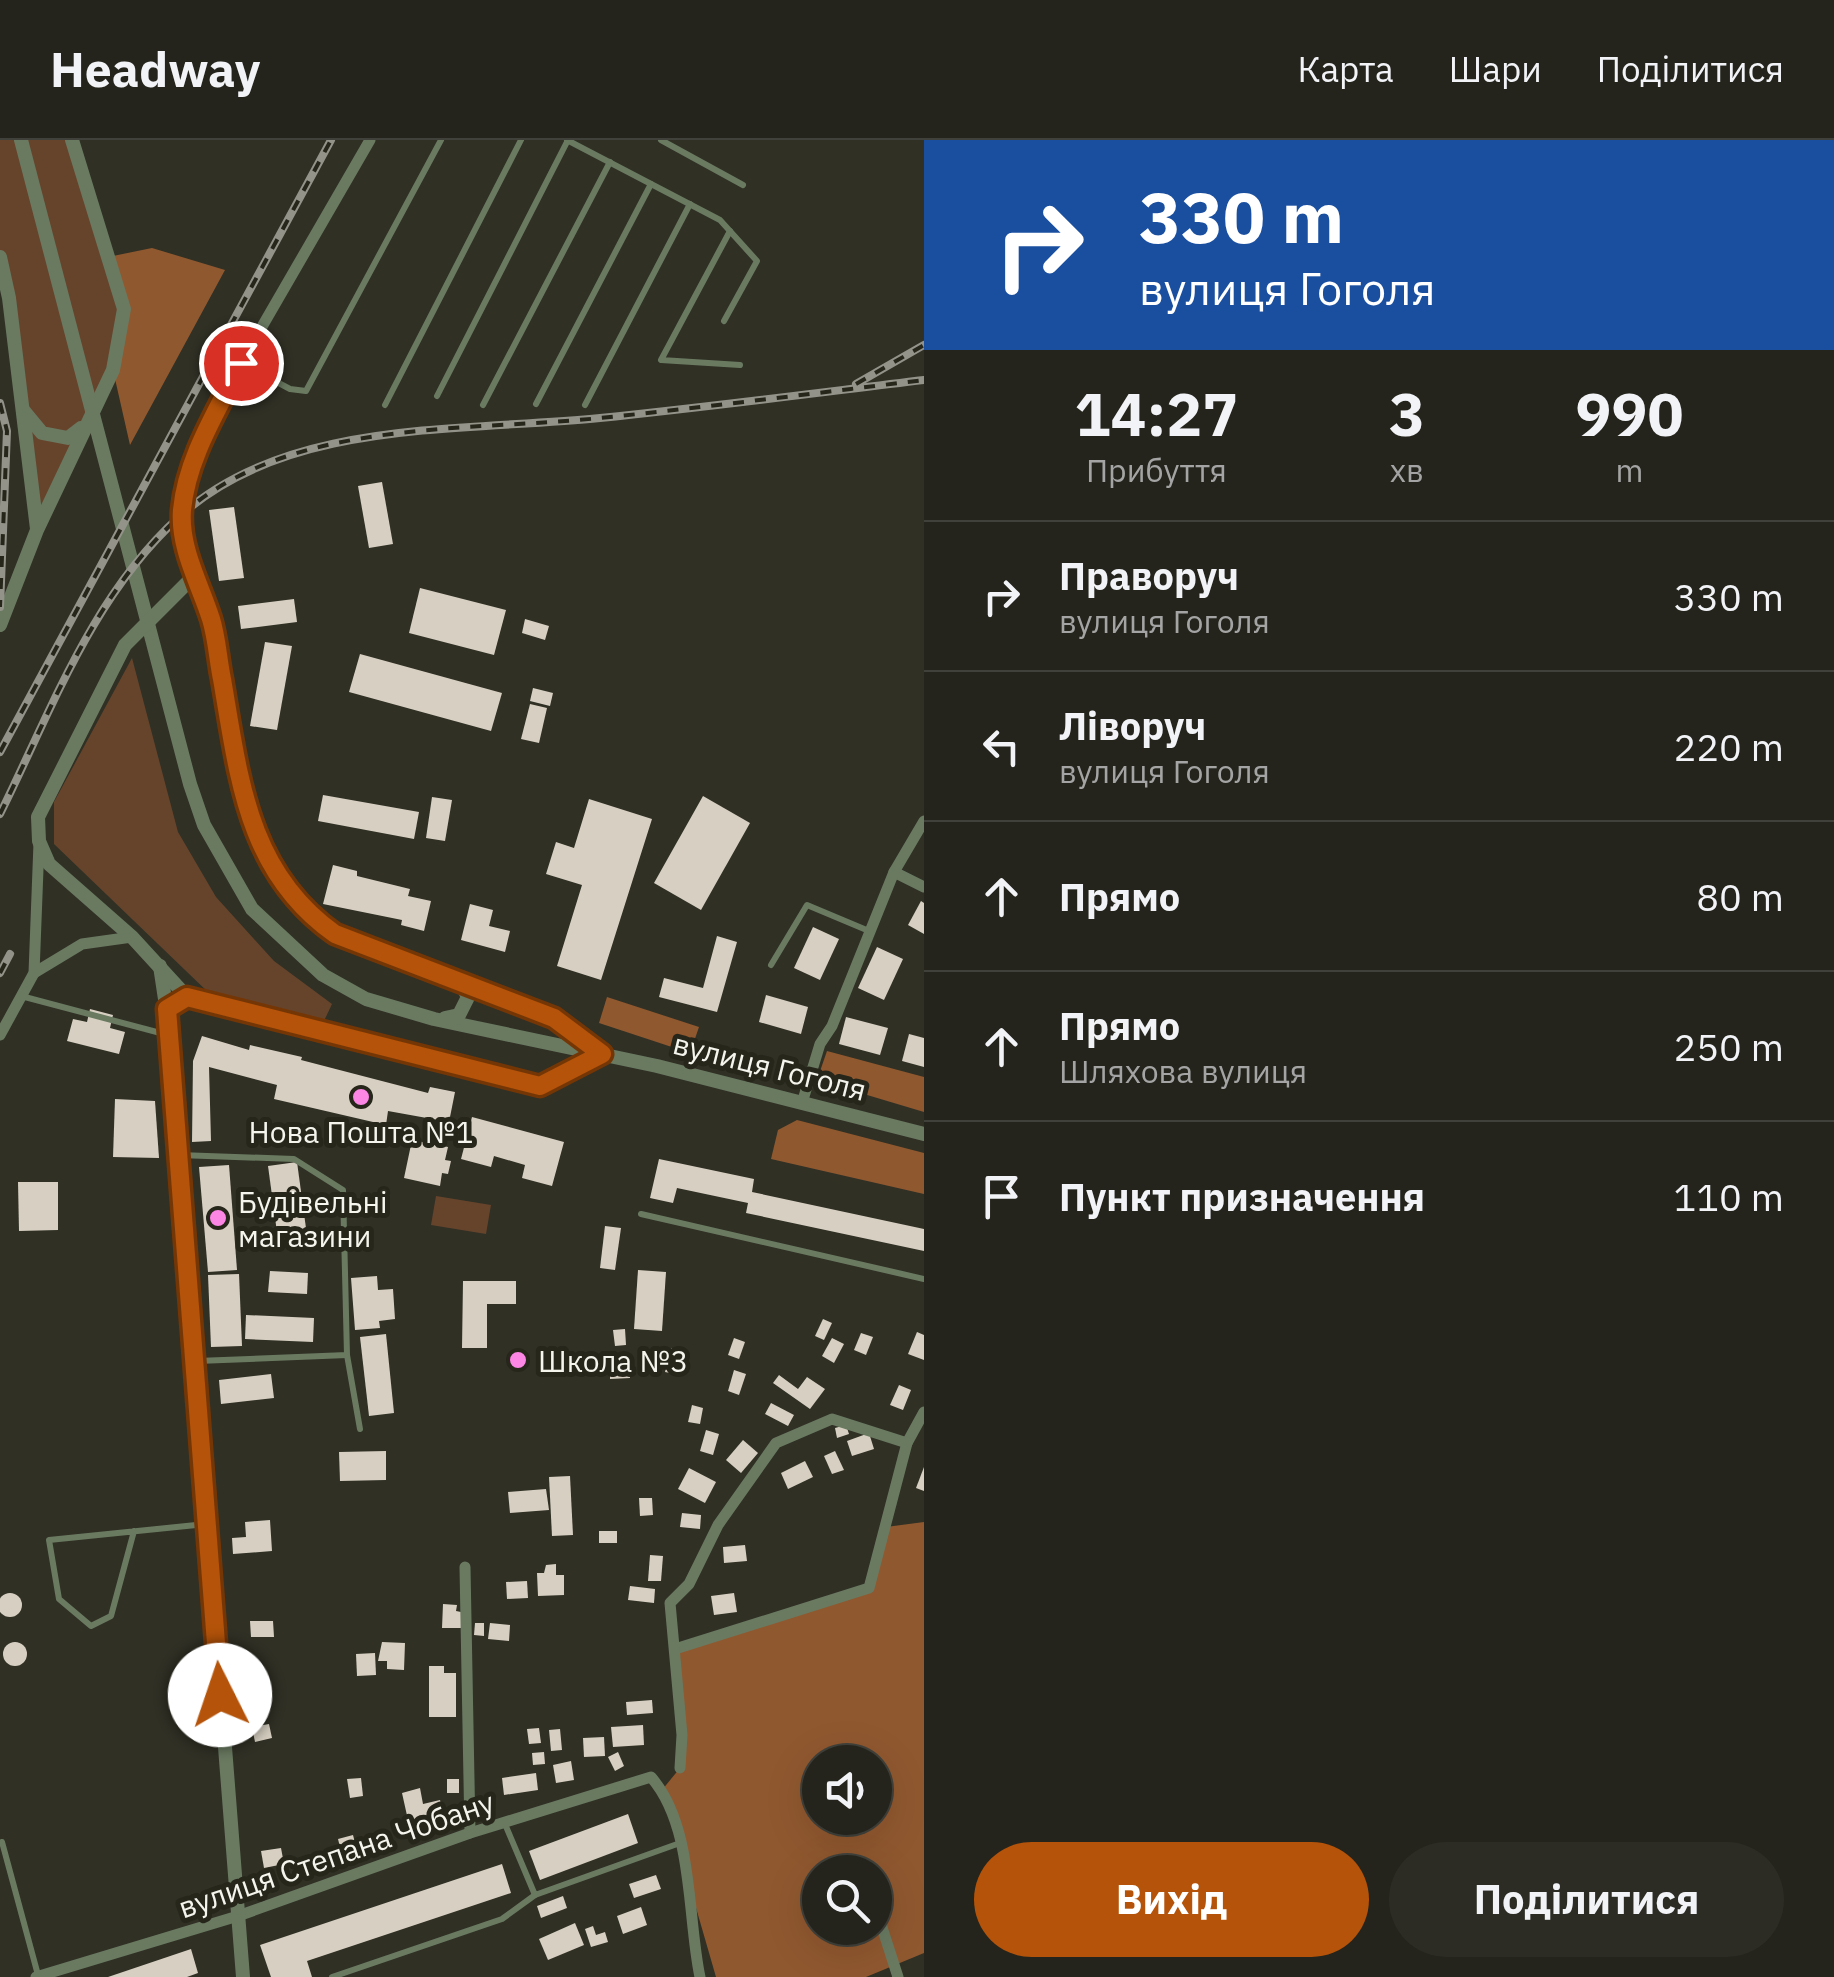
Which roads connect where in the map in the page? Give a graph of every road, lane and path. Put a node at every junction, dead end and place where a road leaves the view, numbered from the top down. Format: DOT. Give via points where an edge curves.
graph roads {
  1 [pos="20,140"];
  2 [pos="72,140"];
  3 [pos="370,140"];
  4 [pos="441,140"];
  5 [pos="521,140"];
  6 [pos="567,140"];
  7 [pos="662,140"];
  8 [pos="610,162"];
  9 [pos="651,184"];
  10 [pos="743,185"];
  11 [pos="690,204"];
  12 [pos="730,231"];
  13 [pos="0,258"];
  14 [pos="724,320"];
  15 [pos="241,363"];
  16 [pos="740,365"];
  17 [pos="436,396"];
  18 [pos="385,404"];
  19 [pos="536,404"];
  20 [pos="483,405"];
  21 [pos="585,405"];
  22 [pos="22,410"];
  23 [pos="86,425"];
  24 [pos="37,530"];
  25 [pos="193,578"];
  26 [pos="0,625"];
  27 [pos="924,821"];
  28 [pos="39,841"];
  29 [pos="894,872"];
  30 [pos="924,888"];
  31 [pos="869,931"];
  32 [pos="132,937"];
  33 [pos="771,965"];
  34 [pos="160,966"];
  35 [pos="34,973"];
  36 [pos="459,979"];
  37 [pos="21,996"];
  38 [pos="187,997"];
  39 [pos="167,1009"];
  40 [pos="434,1020"];
  41 [pos="0,1035"];
  42 [pos="169,1036"];
  43 [pos="544,1043"];
  44 [pos="602,1054"];
  45 [pos="540,1086"];
  46 [pos="802,1103"];
  47 [pos="924,1134"];
  48 [pos="178,1155"];
  49 [pos="641,1214"];
  50 [pos="924,1278"];
  51 [pos="346,1355"];
  52 [pos="194,1361"];
  53 [pos="924,1412"];
  54 [pos="360,1429"];
  55 [pos="907,1442"];
  56 [pos="207,1524"];
  57 [pos="134,1531"];
  58 [pos="465,1566"];
  59 [pos="675,1649"];
  60 [pos="680,1768"];
  61 [pos="505,1823"];
  62 [pos="470,1834"];
  63 [pos="2,1842"];
  64 [pos="680,1843"];
  65 [pos="535,1895"];
  66 [pos="238,1916"];
  67 [pos="888,1945"];
  68 [pos="38,1977"];
  69 [pos="244,1977"];
  70 [pos="332,1977"];
  71 [pos="700,1977"];
  72 [pos="898,1977"];
  1 -- 40 [label="street, вулиця Гоголя" via="204,825 252,909 290,948 366,999"];
  2 -- 23 [label="street" via="124,309 113,370"];
  3 -- 15 [label="street"];
  4 -- 15 [label="lane" via="306,391"];
  5 -- 18 [label="lane"];
  6 -- 8 [label="lane"];
  6 -- 17 [label="lane"];
  7 -- 10 [label="lane"];
  8 -- 9 [label="lane"];
  8 -- 20 [label="lane"];
  9 -- 11 [label="lane"];
  9 -- 19 [label="lane"];
  11 -- 12 [label="lane"];
  11 -- 21 [label="lane"];
  12 -- 14 [label="lane" via="756,261"];
  12 -- 16 [label="lane" via="661,360"];
  13 -- 22 [label="street"];
  15 -- 25 [label="street" via="190,466 182,514"];
  22 -- 23 [label="street" via="42,433 68,438"];
  22 -- 24 [label="street"];
  23 -- 24 [label="street"];
  24 -- 26 [label="street"];
  25 -- 28 [label="street" via="125,644 38,817"];
  25 -- 36 [label="street, вулиця Гоголя" via="212,620 244,805 272,866 308,916 335,934"];
  27 -- 29 [label="street"];
  28 -- 32 [label="street" via="49,864"];
  28 -- 35 [label="street"];
  29 -- 30 [label="street"];
  29 -- 31 [label="street"];
  31 -- 33 [label="lane" via="807,904"];
  31 -- 46 [label="street"];
  32 -- 34 [label="street"];
  32 -- 35 [label="street" via="82,944"];
  34 -- 38 [label="street"];
  34 -- 39 [label="street"];
  35 -- 37 [label="street"];
  36 -- 40 [label="street" via="468,997 464,1008"];
  36 -- 44 [label="street, вулиця Гоголя" via="554,1018"];
  37 -- 41 [label="street"];
  37 -- 42 [label="lane"];
  38 -- 39 [label="street"];
  38 -- 45 [label="street"];
  39 -- 42 [label="street"];
  40 -- 43 [label="street, вулиця Гоголя"];
  42 -- 48 [label="street"];
  43 -- 44 [label="street, вулиця Гоголя"];
  43 -- 45 [label="street" via="562,1057 559,1072"];
  44 -- 45 [label="street"];
  44 -- 46 [label="street, вулиця Гоголя"];
  46 -- 47 [label="street, вулиця Гоголя"];
  48 -- 51 [label="lane" via="294,1159 343,1190"];
  48 -- 52 [label="street"];
  49 -- 50 [label="lane"];
  51 -- 52 [label="lane"];
  51 -- 54 [label="lane"];
  52 -- 56 [label="street"];
  53 -- 55 [label="street"];
  55 -- 59 [label="street" via="869,1588"];
  55 -- 59 [label="street" via="832,1419 776,1444 718,1525 689,1584 670,1603"];
  56 -- 57 [label="lane"];
  56 -- 66 [label="street"];
  57 -- 57 [label="lane" via="50,1540 59,1599 91,1626 111,1616"];
  58 -- 62 [label="street"];
  59 -- 60 [label="street"];
  61 -- 62 [label="street, вулиця Степана Чобану"];
  61 -- 64 [label="street, вулиця Степана Чобану" via="651,1778 662,1790"];
  61 -- 65 [label="lane"];
  62 -- 66 [label="street, вулиця Степана Чобану"];
  63 -- 68 [label="lane"];
  64 -- 65 [label="lane"];
  64 -- 71 [label="street"];
  65 -- 70 [label="lane" via="502,1919"];
  66 -- 68 [label="street, вулиця Степана Чобану"];
  66 -- 69 [label="street"];
  67 -- 72 [label="street"];
}
